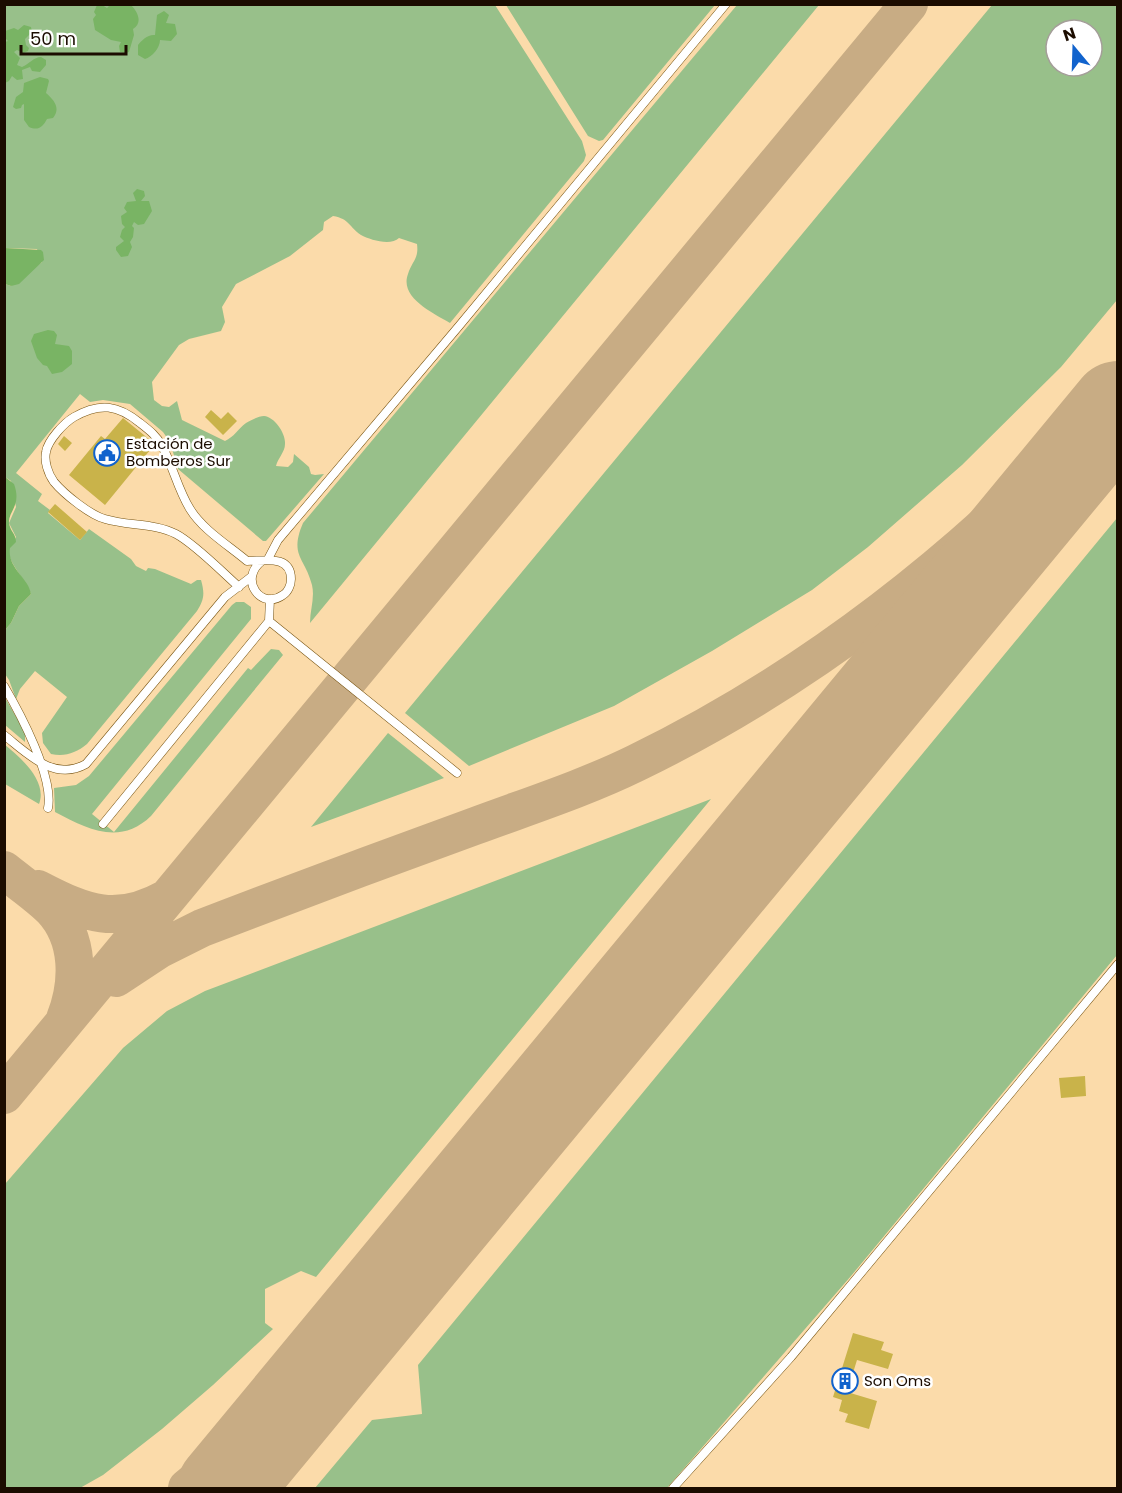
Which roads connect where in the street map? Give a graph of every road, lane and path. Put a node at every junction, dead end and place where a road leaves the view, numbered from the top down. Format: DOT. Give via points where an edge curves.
graph roads {
  1 [pos="726,4"];
  2 [pos="265,560"];
  3 [pos="251,577"];
  4 [pos="239,586"];
  5 [pos="270,599"];
  6 [pos="269,621"];
  7 [pos="4,686"];
  8 [pos="4,735"];
  9 [pos="40,762"];
  10 [pos="457,773"];
  11 [pos="48,808"];
  12 [pos="104,824"];
  13 [pos="1118,964"];
  14 [pos="673,1488"];
  1 -- 2 [label="lane"];
  2 -- 3 [label="lane"];
  2 -- 4 [label="lane" via="247,561 197,519 188,507 162,445 125,411 94,409 65,424 45,452 50,474 58,486 104,519 167,530 180,536"];
  2 -- 5 [label="lane" via="281,562 291,578 287,591"];
  3 -- 4 [label="lane"];
  3 -- 5 [label="lane" via="258,594"];
  4 -- 9 [label="lane" via="225,597 86,764 64,770"];
  5 -- 6 [label="lane"];
  6 -- 10 [label="lane"];
  6 -- 12 [label="lane"];
  7 -- 9 [label="lane"];
  8 -- 9 [label="lane"];
  9 -- 11 [label="lane"];
  13 -- 14 [label="lane" via="791,1357"];
}
